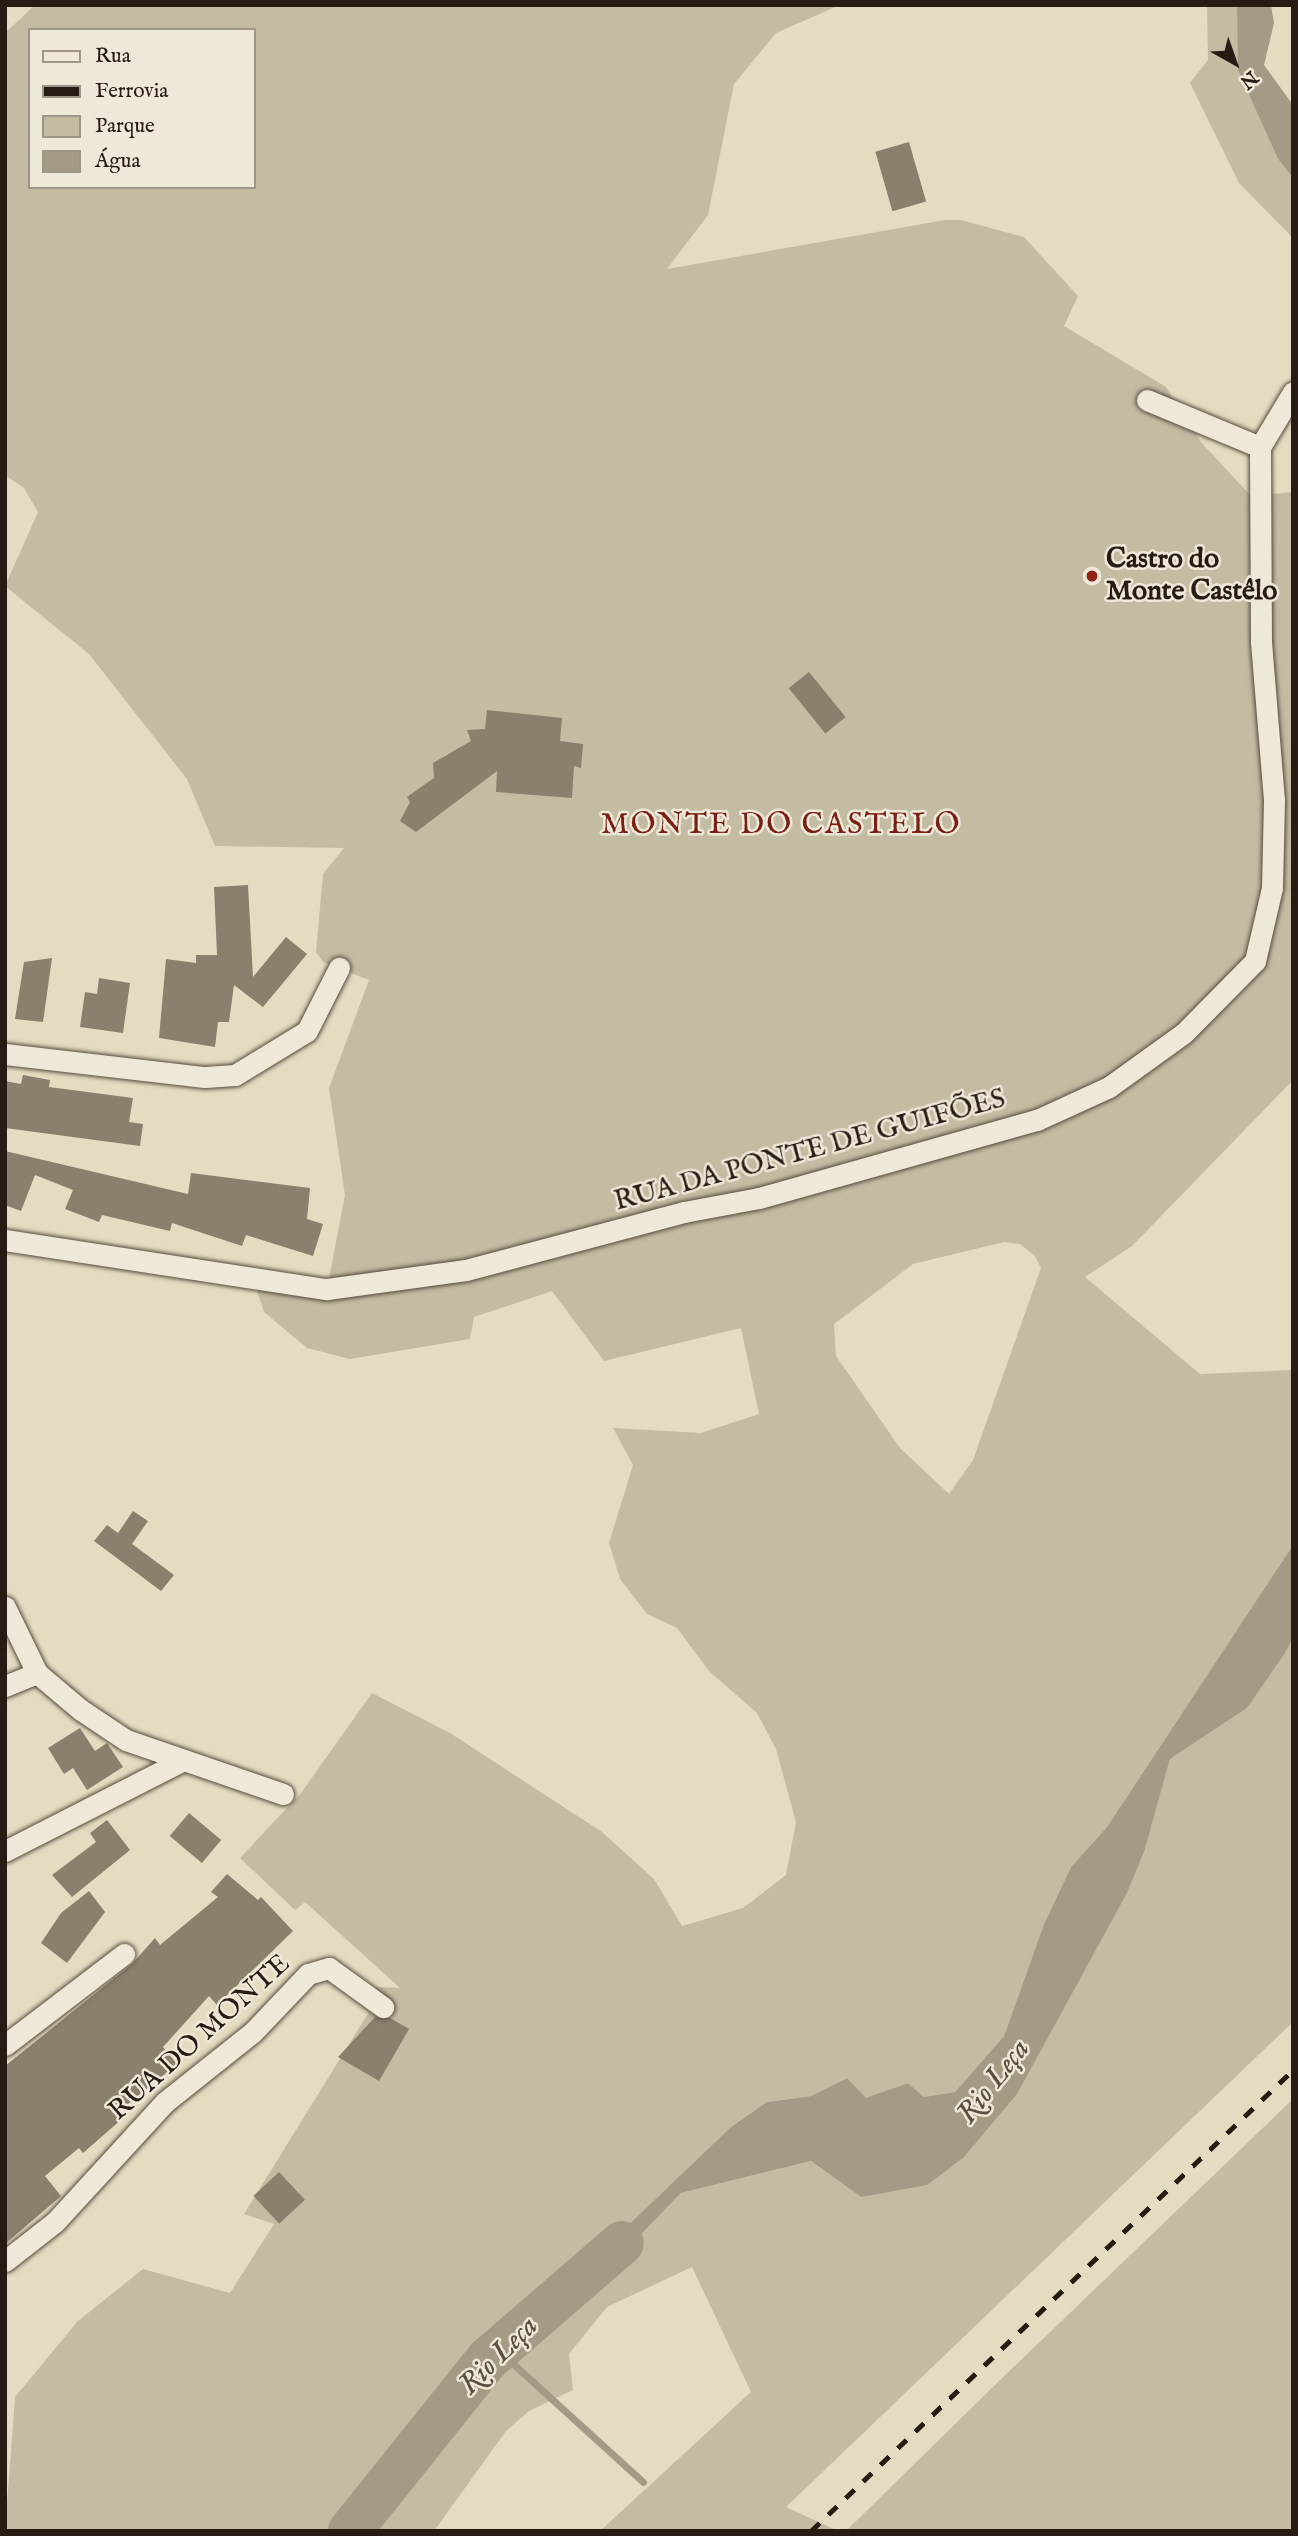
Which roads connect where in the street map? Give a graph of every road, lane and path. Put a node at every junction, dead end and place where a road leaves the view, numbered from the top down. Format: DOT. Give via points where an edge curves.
graph roads {
  1 [pos="1293,392"];
  2 [pos="1147,401"];
  3 [pos="1261,447"];
  4 [pos="339,968"];
  5 [pos="5,1054"];
  6 [pos="5,1240"];
  7 [pos="5,1607"];
  8 [pos="37,1673"];
  9 [pos="5,1686"];
  10 [pos="182,1760"];
  11 [pos="282,1794"];
  12 [pos="5,1851"];
  13 [pos="124,1954"];
  14 [pos="383,2007"];
  15 [pos="5,2045"];
  16 [pos="5,2261"];
  1 -- 3 [label="street"];
  2 -- 3 [label="street"];
  3 -- 6 [label="street, RUA DA PONTE DE GUIFÕES" via="1261,642 1274,800 1272,888 1255,961 1184,1033 1109,1087 1037,1120 759,1198 684,1212 466,1270 327,1289"];
  4 -- 5 [label="street" via="307,1031 235,1075 205,1077"];
  7 -- 8 [label="street"];
  8 -- 9 [label="street"];
  8 -- 10 [label="street" via="125,1740"];
  10 -- 11 [label="street"];
  10 -- 12 [label="street"];
  13 -- 15 [label="street"];
  14 -- 16 [label="street, RUA DO MONTE" via="329,1968 308,1974 253,2032 164,2102 55,2222"];
}
